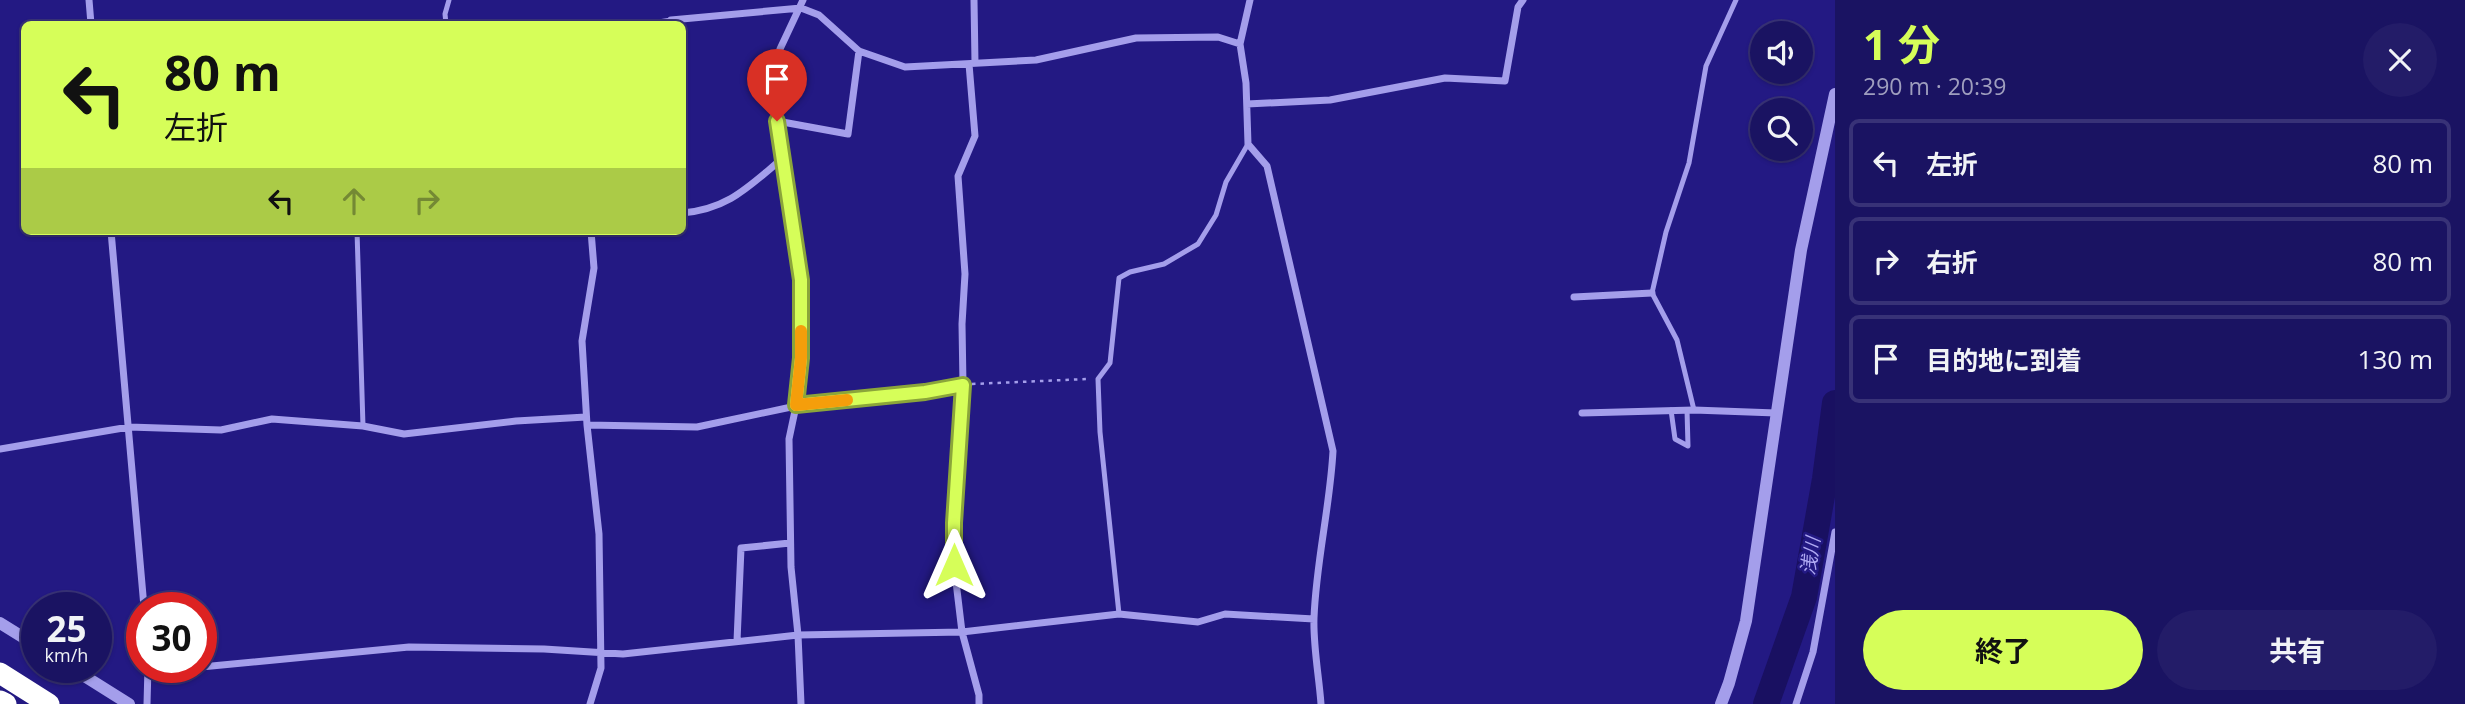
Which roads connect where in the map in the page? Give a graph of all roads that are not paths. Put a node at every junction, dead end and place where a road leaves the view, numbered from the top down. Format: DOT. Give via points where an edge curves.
graph roads {
  1 [pos="89,0"];
  2 [pos="449,0"];
  3 [pos="974,0"];
  4 [pos="1250,0"];
  5 [pos="1523,0"];
  6 [pos="1736,0"];
  7 [pos="802,4"];
  8 [pos="671,20"];
  9 [pos="91,21"];
  10 [pos="446,21"];
  11 [pos="665,21"];
  12 [pos="1240,44"];
  13 [pos="859,51"];
  14 [pos="972,64"];
  15 [pos="1835,94"];
  16 [pos="1247,104"];
  17 [pos="777,121"];
  18 [pos="1248,144"];
  19 [pos="783,158"];
  20 [pos="686,212"];
  21 [pos="111,235"];
  22 [pos="357,235"];
  23 [pos="592,235"];
  24 [pos="1652,293"];
  25 [pos="1574,297"];
  26 [pos="963,385"];
  27 [pos="796,405"];
  28 [pos="1671,410"];
  29 [pos="1690,410"];
  30 [pos="1582,413"];
  31 [pos="1776,413"];
  32 [pos="586,421"];
  33 [pos="363,426"];
  34 [pos="129,427"];
  35 [pos="0,449"];
  36 [pos="1835,532"];
  37 [pos="790,542"];
  38 [pos="143,592"];
  39 [pos="1119,614"];
  40 [pos="1314,619"];
  41 [pos="0,623"];
  42 [pos="962,632"];
  43 [pos="798,635"];
  44 [pos="21,636"];
  45 [pos="737,641"];
  46 [pos="601,653"];
  47 [pos="217,663"];
  48 [pos="0,673"];
  49 [pos="96,683"];
  50 [pos="148,683"];
  51 [pos="0,701"];
  52 [pos="6,704"];
  53 [pos="50,704"];
  54 [pos="129,704"];
  55 [pos="147,704"];
  56 [pos="590,704"];
  57 [pos="801,704"];
  58 [pos="979,704"];
  59 [pos="1321,704"];
  60 [pos="1721,704"];
  61 [pos="1796,704"];
  1 -- 9 [label="street"];
  2 -- 10 [label="lane"];
  3 -- 14 [label="street"];
  4 -- 12 [label="street"];
  5 -- 16 [label="street" via="1517,7 1505,81 1445,78 1330,100"];
  6 -- 24 [label="lane" via="1706,66 1689,163"];
  7 -- 8 [label="street"];
  7 -- 13 [label="street"];
  7 -- 17 [label="street" via="780,49 773,81"];
  8 -- 11 [label="lane"];
  12 -- 14 [label="street" via="1217,37 1136,38 1036,60"];
  12 -- 16 [label="street"];
  13 -- 14 [label="street" via="905,66"];
  13 -- 17 [label="street" via="848,134"];
  14 -- 26 [label="street" via="975,136 958,176 965,274"];
  15 -- 31 [label="street" via="1801,250"];
  16 -- 18 [label="street"];
  17 -- 19 [label="street"];
  18 -- 39 [label="lane" via="1198,244 1164,264 1119,278 1110,363 1098,379"];
  18 -- 40 [label="street" via="1267,166 1333,451"];
  19 -- 20 [label="street" via="720,206"];
  19 -- 27 [label="street" via="801,280"];
  21 -- 34 [label="street"];
  22 -- 33 [label="lane"];
  23 -- 32 [label="street" via="594,268 582,341"];
  24 -- 25 [label="street"];
  24 -- 29 [label="lane" via="1677,340"];
  26 -- 27 [label="street"];
  26 -- 42 [label="street" via="954,523"];
  27 -- 32 [label="street" via="697,427"];
  27 -- 37 [label="street" via="789,439"];
  28 -- 29 [label="street"];
  28 -- 29 [label="lane" via="1675,439 1688,446"];
  28 -- 30 [label="street"];
  29 -- 31 [label="street"];
  31 -- 60 [label="street" via="1745,621"];
  32 -- 33 [label="street" via="516,421 404,434"];
  32 -- 46 [label="street" via="599,534"];
  33 -- 34 [label="street" via="272,419 221,430"];
  34 -- 35 [label="street"];
  34 -- 38 [label="street"];
  36 -- 61 [label="street" via="1813,652"];
  37 -- 43 [label="street"];
  37 -- 45 [label="street" via="741,548"];
  39 -- 40 [label="street" via="1198,622 1225,614"];
  39 -- 42 [label="street"];
  40 -- 59 [label="street"];
  41 -- 44 [label="street"];
  42 -- 43 [label="street"];
  42 -- 58 [label="street"];
  43 -- 45 [label="street"];
  43 -- 57 [label="street"];
  45 -- 46 [label="street"];
  46 -- 47 [label="street" via="409,647"];
  46 -- 56 [label="street"];
  48 -- 53 [label="highway"];
  49 -- 54 [label="street"];
  50 -- 55 [label="street"];
  51 -- 52 [label="highway"];
}
